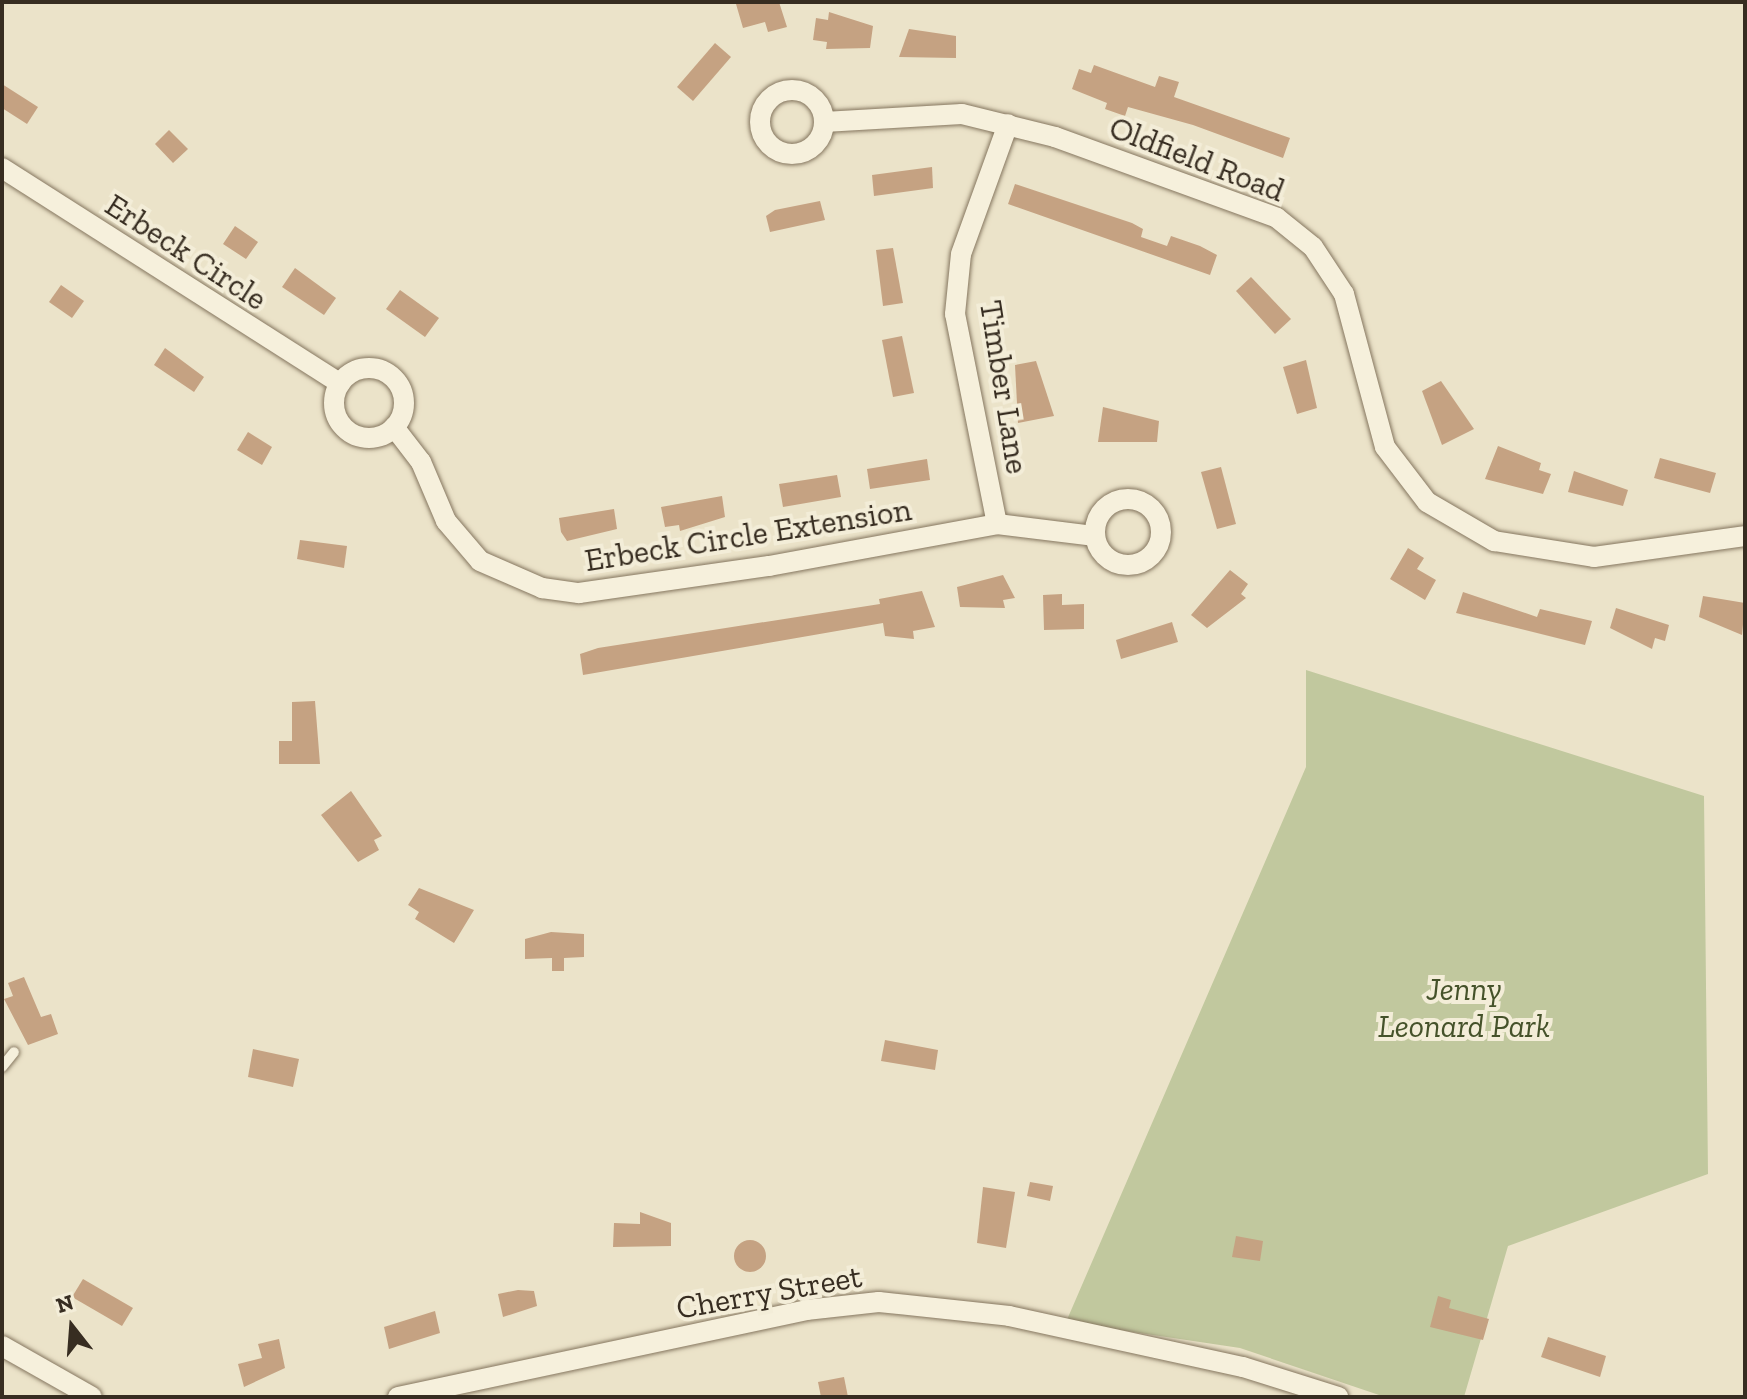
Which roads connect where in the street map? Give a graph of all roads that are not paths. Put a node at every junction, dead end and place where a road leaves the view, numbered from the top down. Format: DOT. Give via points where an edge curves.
graph roads {
  1 [pos="824,122"];
  2 [pos="1008,124"];
  3 [pos="2,168"];
  4 [pos="340,383"];
  5 [pos="394,427"];
  6 [pos="997,524"];
  7 [pos="1095,536"];
  8 [pos="1745,536"];
  9 [pos="14,1052"];
  10 [pos="2,1067"];
  11 [pos="2,1346"];
  12 [pos="450,1392"];
  13 [pos="92,1397"];
  14 [pos="398,1397"];
  15 [pos="1338,1397"];
  1 -- 2 [label="street, Oldfield Road" via="962,114"];
  2 -- 6 [label="street, Timber Lane" via="961,254 955,314"];
  2 -- 8 [label="street, Oldfield Road" via="1194,184 1277,218 1313,247 1344,294 1385,447 1427,502 1460,524 1543,554 1594,557"];
  3 -- 4 [label="street, Erbeck Circle"];
  4 -- 5 [label="street" via="334,407 347,430 369,438"];
  4 -- 5 [label="street" via="364,368 393,378 404,407"];
  5 -- 6 [label="street, Erbeck Circle Extension" via="421,462 446,521 480,561 542,588 579,593 737,571"];
  6 -- 7 [label="street, Erbeck Circle Extension"];
  9 -- 10 [label="lane"];
  11 -- 13 [label="street"];
  12 -- 14 [label="street, Cherry Street"];
  12 -- 15 [label="street, Cherry Street" via="806,1310 879,1302 1009,1316 1243,1367"];
}
